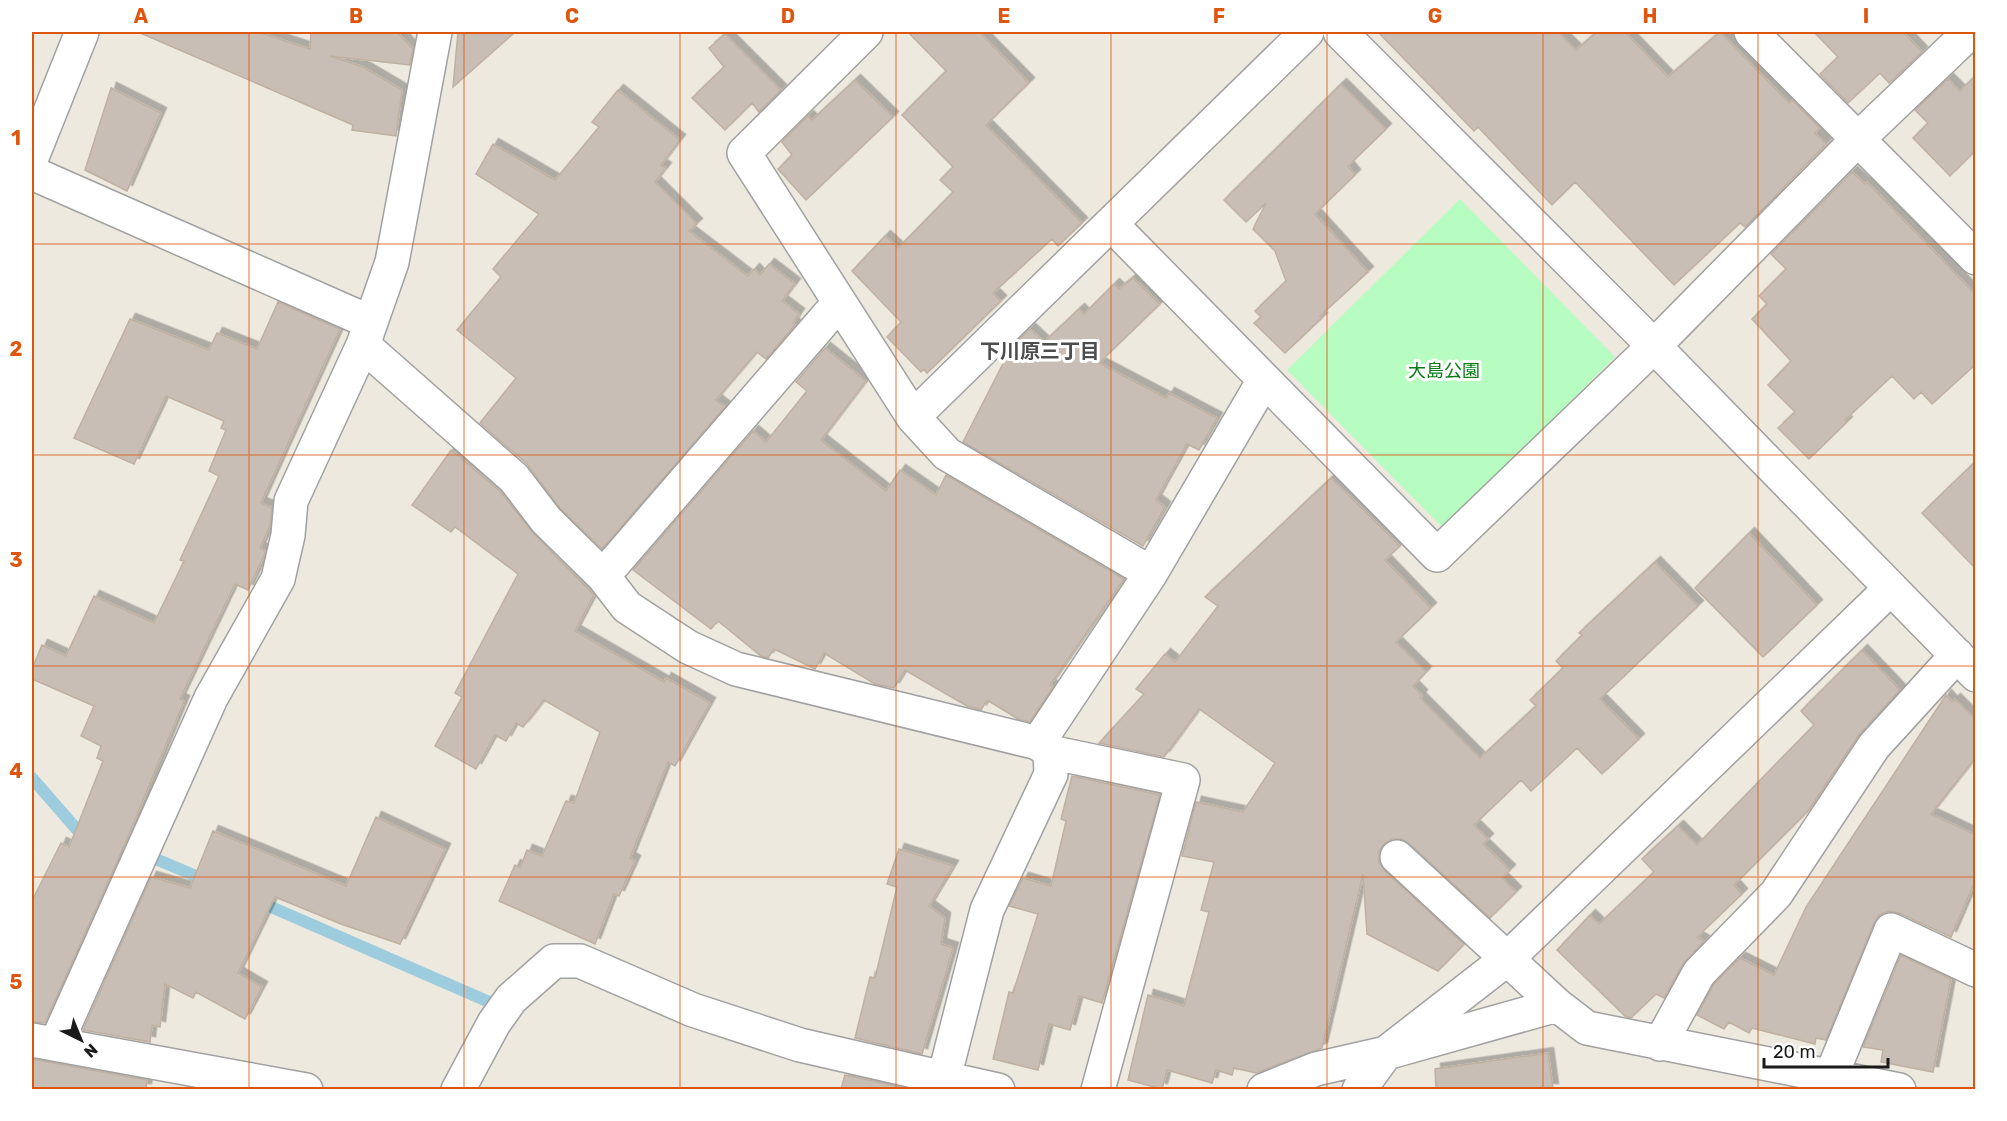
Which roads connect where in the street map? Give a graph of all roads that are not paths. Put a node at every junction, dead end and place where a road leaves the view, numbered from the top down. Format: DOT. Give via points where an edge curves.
graph roads {
  1 [pos="82,32"];
  2 [pos="435,32"];
  3 [pos="866,32"];
  4 [pos="1307,32"];
  5 [pos="1340,32"];
  6 [pos="1751,32"];
  7 [pos="1970,32"];
  8 [pos="1858,139"];
  9 [pos="32,157"];
  10 [pos="32,173"];
  11 [pos="1111,224"];
  12 [pos="1976,258"];
  13 [pos="839,303"];
  14 [pos="366,333"];
  15 [pos="1654,346"];
  16 [pos="1264,380"];
  17 [pos="913,417"];
  18 [pos="1151,573"];
  19 [pos="603,576"];
  20 [pos="1890,588"];
  21 [pos="1966,665"];
  22 [pos="1044,748"];
  23 [pos="1397,857"];
  24 [pos="1507,959"];
  25 [pos="1976,970"];
  26 [pos="1557,1005"];
  27 [pos="44,1042"];
  28 [pos="1660,1044"];
  29 [pos="1386,1053"];
  30 [pos="1831,1076"];
  31 [pos="944,1078"];
  32 [pos="306,1089"];
  33 [pos="458,1089"];
  34 [pos="998,1089"];
  35 [pos="1098,1089"];
  36 [pos="1264,1089"];
  37 [pos="1359,1089"];
  38 [pos="1899,1089"];
  1 -- 9 [label="street"];
  2 -- 14 [label="street" via="392,262"];
  3 -- 13 [label="street" via="744,153"];
  4 -- 11 [label="street"];
  5 -- 15 [label="street"];
  6 -- 8 [label="street"];
  7 -- 8 [label="street"];
  8 -- 12 [label="street"];
  8 -- 15 [label="street"];
  10 -- 14 [label="street"];
  11 -- 16 [label="street"];
  11 -- 17 [label="street"];
  13 -- 17 [label="street"];
  13 -- 19 [label="street"];
  14 -- 19 [label="street" via="514,478 546,520"];
  14 -- 27 [label="street" via="291,501 278,579 211,698"];
  15 -- 16 [label="street" via="1437,555"];
  15 -- 20 [label="street"];
  16 -- 18 [label="street"];
  17 -- 18 [label="street" via="946,454"];
  18 -- 22 [label="street"];
  19 -- 22 [label="street" via="627,607 688,647 736,669"];
  20 -- 21 [label="street"];
  20 -- 24 [label="street"];
  21 -- 28 [label="street" via="1874,746 1776,894 1699,973"];
  22 -- 31 [label="street" via="1051,774 987,910"];
  22 -- 35 [label="street" via="1183,780"];
  23 -- 24 [label="street"];
  24 -- 26 [label="street"];
  24 -- 29 [label="street"];
  25 -- 30 [label="street" via="1891,930"];
  26 -- 28 [label="street" via="1587,1028"];
  26 -- 29 [label="street"];
  27 -- 32 [label="street"];
  28 -- 30 [label="street"];
  29 -- 36 [label="street" via="1316,1069"];
  29 -- 37 [label="street"];
  30 -- 38 [label="street"];
  31 -- 33 [label="street" via="800,1045 693,1010 580,961 554,961 511,999"];
  31 -- 34 [label="street"];
}
